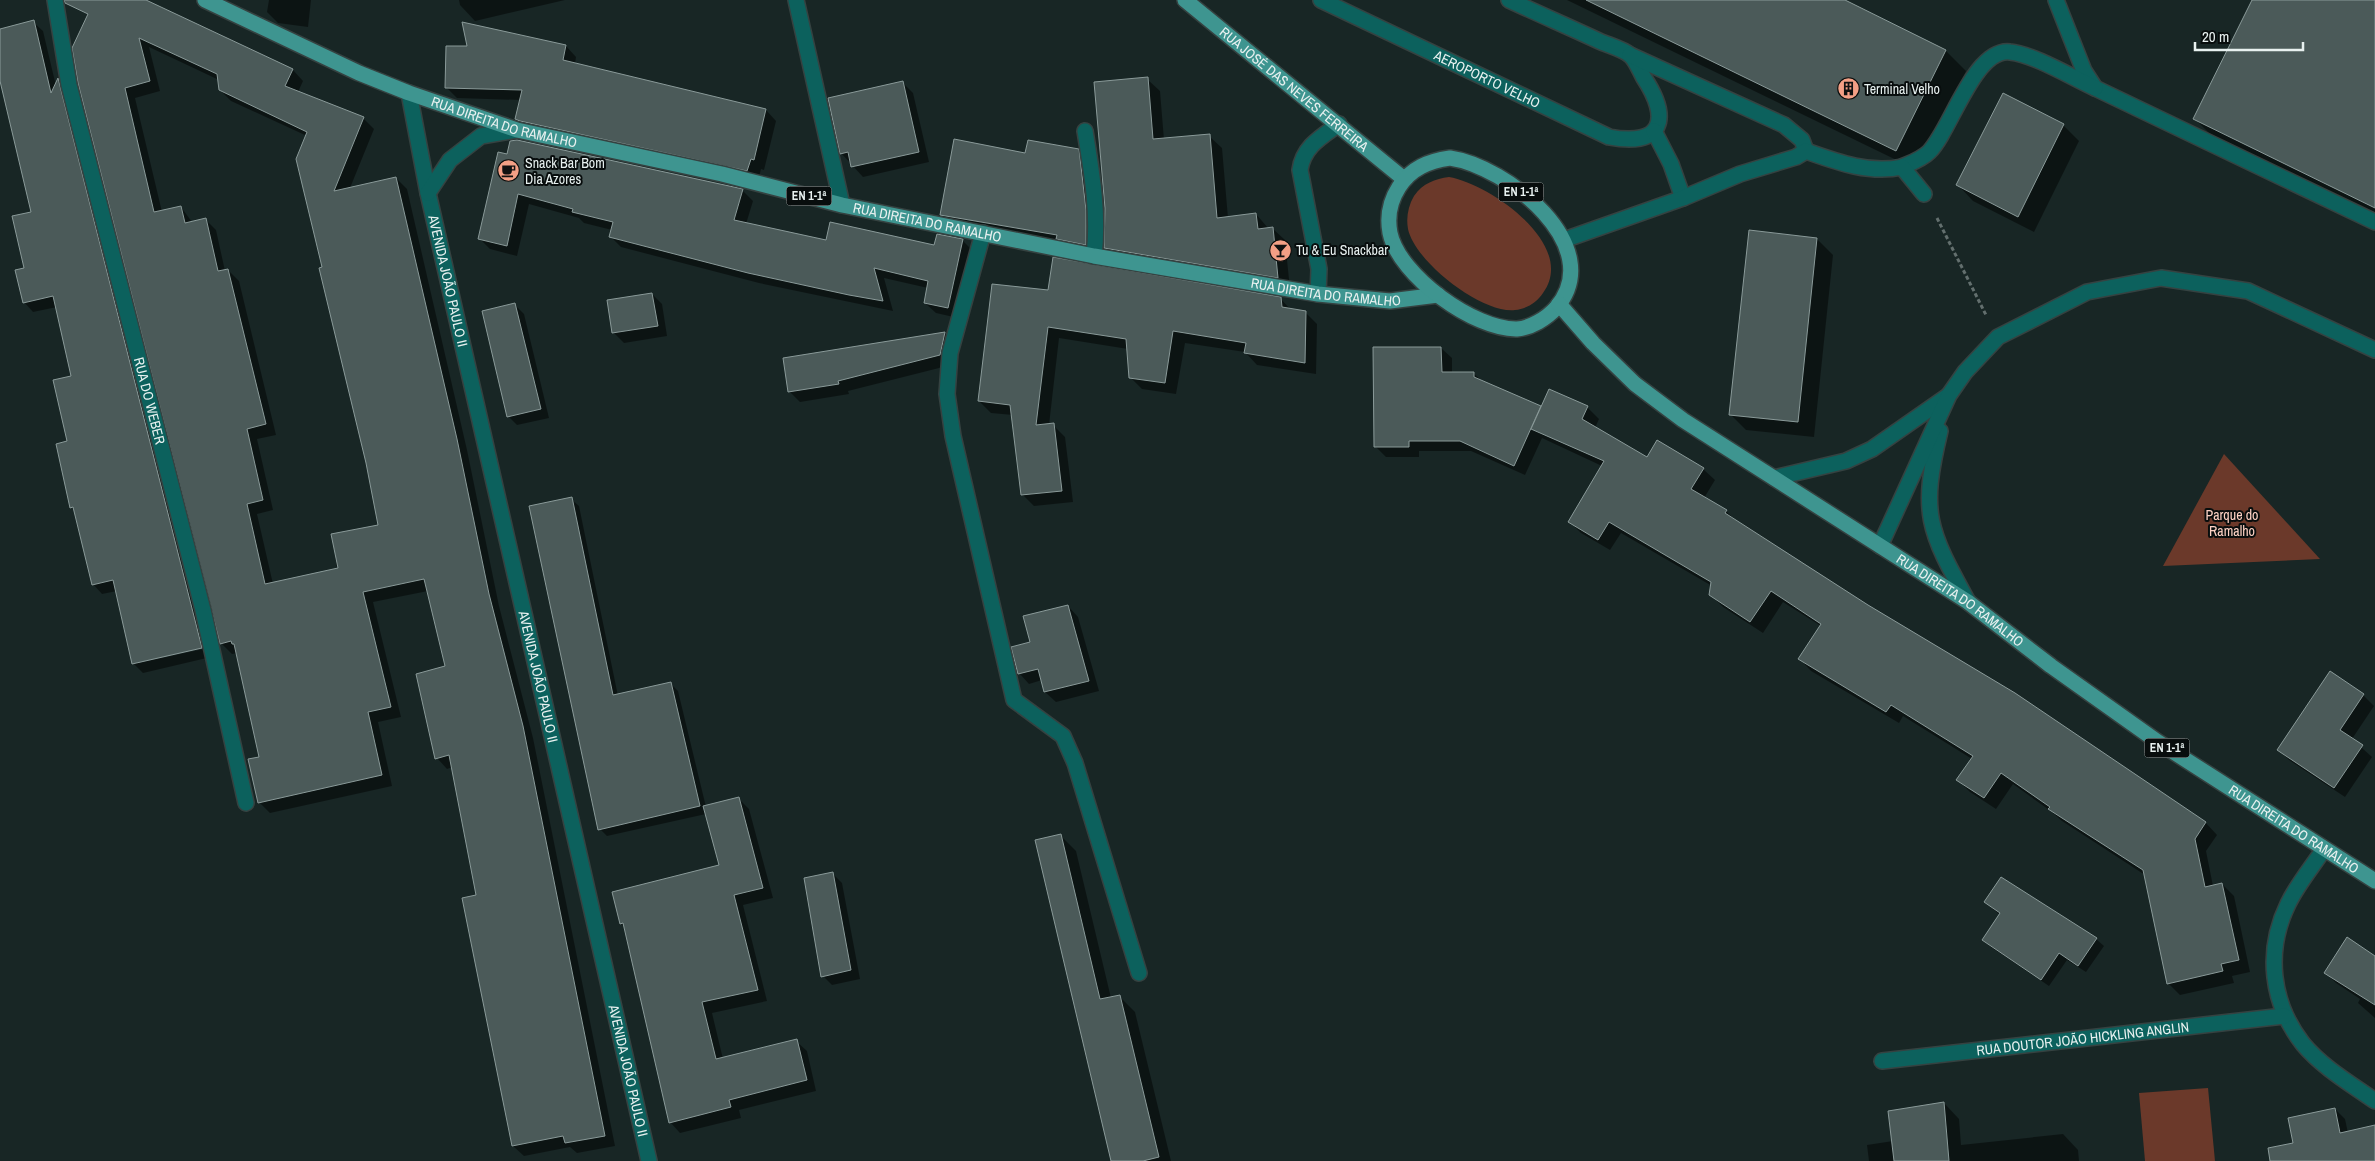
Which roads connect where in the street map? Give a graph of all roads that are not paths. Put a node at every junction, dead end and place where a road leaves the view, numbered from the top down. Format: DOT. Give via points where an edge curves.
graph roads {
  1 [pos="55,0"];
  2 [pos="205,0"];
  3 [pos="796,0"];
  4 [pos="1185,0"];
  5 [pos="1321,0"];
  6 [pos="1509,0"];
  7 [pos="2056,0"];
  8 [pos="1630,55"];
  9 [pos="2094,88"];
  10 [pos="408,93"];
  11 [pos="1339,124"];
  12 [pos="517,130"];
  13 [pos="1085,130"];
  14 [pos="1654,131"];
  15 [pos="1806,152"];
  16 [pos="1902,167"];
  17 [pos="1404,179"];
  18 [pos="428,193"];
  19 [pos="1924,194"];
  20 [pos="1683,198"];
  21 [pos="842,205"];
  22 [pos="2375,222"];
  23 [pos="983,233"];
  24 [pos="1564,240"];
  25 [pos="1094,256"];
  26 [pos="1318,294"];
  27 [pos="1438,295"];
  28 [pos="1559,304"];
  29 [pos="2375,350"];
  30 [pos="1949,395"];
  31 [pos="1774,478"];
  32 [pos="1880,546"];
  33 [pos="1968,602"];
  34 [pos="246,802"];
  35 [pos="2324,849"];
  36 [pos="2375,881"];
  37 [pos="1138,973"];
  38 [pos="2284,1016"];
  39 [pos="1882,1060"];
  40 [pos="2375,1101"];
  41 [pos="648,1161"];
  1 -- 34 [label="street, RUA DO WEBER" via="69,85 204,610"];
  2 -- 10 [label="main road, RUA DIREITA DO RAMALHO / EN 1-1ª"];
  3 -- 21 [label="street"];
  4 -- 11 [label="main road, RUA JOSÉ DAS NEVES FERREIRA"];
  5 -- 14 [label="street, AEROPORTO VELHO" via="1609,137 1630,141"];
  6 -- 8 [label="street"];
  7 -- 9 [label="street"];
  8 -- 14 [label="street" via="1658,105 1660,120"];
  8 -- 15 [label="street" via="1784,125 1802,140"];
  9 -- 16 [label="street" via="2028,57 2009,52 1995,54 1982,65 1928,153"];
  9 -- 22 [label="street"];
  10 -- 12 [label="main road, RUA DIREITA DO RAMALHO / EN 1-1ª"];
  10 -- 18 [label="street, AVENIDA JOÃO PAULO II"];
  11 -- 17 [label="main road, RUA JOSÉ DAS NEVES FERREIRA"];
  11 -- 26 [label="street" via="1311,145 1301,161 1300,170 1320,269"];
  12 -- 18 [label="street" via="481,136 450,160"];
  12 -- 21 [label="main road, RUA DIREITA DO RAMALHO / EN 1-1ª" via="722,174"];
  13 -- 25 [label="street" via="1097,228"];
  14 -- 20 [label="street"];
  15 -- 16 [label="street" via="1848,165 1888,170"];
  15 -- 20 [label="street" via="1740,174"];
  16 -- 19 [label="street"];
  17 -- 24 [label="main road, EN 1-1ª" via="1433,161 1450,158 1466,161 1509,182 1547,217"];
  17 -- 27 [label="main road, EN 1-1ª" via="1393,195 1388,215 1390,235 1411,269"];
  18 -- 41 [label="street, AVENIDA JOÃO PAULO II"];
  20 -- 24 [label="street"];
  21 -- 23 [label="main road, RUA DIREITA DO RAMALHO / EN 1-1ª"];
  23 -- 25 [label="main road, RUA DIREITA DO RAMALHO / EN 1-1ª"];
  23 -- 37 [label="street" via="950,353 947,394 953,436 1014,700 1063,736 1075,762"];
  24 -- 28 [label="main road, EN 1-1ª" via="1570,259 1570,278"];
  25 -- 26 [label="main road, RUA DIREITA DO RAMALHO / EN 1-1ª"];
  26 -- 27 [label="main road, RUA DIREITA DO RAMALHO / EN 1-1ª" via="1390,301"];
  27 -- 28 [label="main road, EN 1-1ª" via="1469,316 1502,329 1520,329 1538,323"];
  28 -- 31 [label="main road, RUA DIREITA DO RAMALHO / EN 1-1ª" via="1635,384"];
  29 -- 30 [label="street" via="2248,291 2161,278 2087,292 1998,337"];
  30 -- 31 [label="street" via="1872,449 1846,461"];
  30 -- 32 [label="street"];
  30 -- 33 [label="street" via="1932,465 1928,510 1939,550"];
  31 -- 32 [label="main road, RUA DIREITA DO RAMALHO / EN 1-1ª"];
  32 -- 33 [label="main road, RUA DIREITA DO RAMALHO / EN 1-1ª"];
  33 -- 35 [label="main road, RUA DIREITA DO RAMALHO / EN 1-1ª" via="2158,742"];
  35 -- 36 [label="main road, RUA DIREITA DO RAMALHO / EN 1-1ª"];
  35 -- 38 [label="street" via="2288,903 2277,933 2274,980"];
  38 -- 39 [label="street, RUA DOUTOR JOÃO HICKLING ANGLIN"];
  38 -- 40 [label="street" via="2304,1045 2334,1072"];
}
